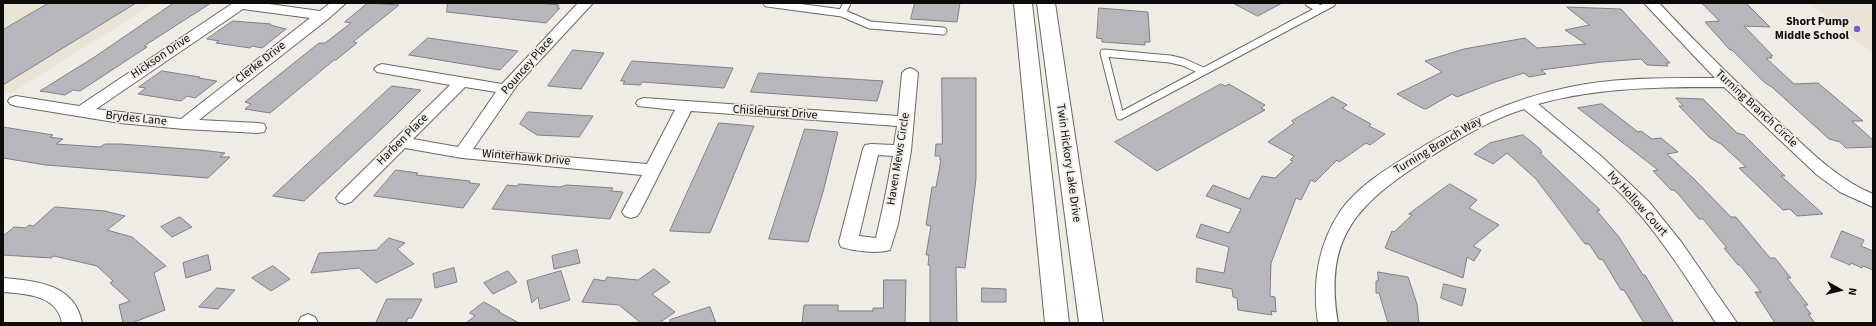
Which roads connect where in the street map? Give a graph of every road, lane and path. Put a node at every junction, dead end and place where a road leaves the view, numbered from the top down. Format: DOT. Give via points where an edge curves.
graph roads {
  1 [pos="340,3"];
  2 [pos="586,3"];
  3 [pos="767,3"];
  4 [pos="847,3"];
  5 [pos="1023,3"];
  6 [pos="1046,3"];
  7 [pos="1309,3"];
  8 [pos="1332,3"];
  9 [pos="1650,3"];
  10 [pos="241,4"];
  11 [pos="1320,9"];
  12 [pos="842,13"];
  13 [pos="323,16"];
  14 [pos="943,31"];
  15 [pos="382,69"];
  16 [pos="1203,71"];
  17 [pos="910,73"];
  18 [pos="461,82"];
  19 [pos="1726,82"];
  20 [pos="506,89"];
  21 [pos="16,101"];
  22 [pos="644,103"];
  23 [pos="1527,103"];
  24 [pos="685,107"];
  25 [pos="81,112"];
  26 [pos="906,122"];
  27 [pos="184,124"];
  28 [pos="258,128"];
  29 [pos="400,142"];
  30 [pos="902,151"];
  31 [pos="462,153"];
  32 [pos="653,170"];
  33 [pos="344,198"];
  34 [pos="1873,201"];
  35 [pos="631,212"];
  36 [pos="3,285"];
  37 [pos="72,323"];
  38 [pos="1057,323"];
  39 [pos="1091,323"];
  40 [pos="1328,323"];
  41 [pos="1727,323"];
  1 -- 13 [label="street, Clerke Drive"];
  2 -- 20 [label="street, Pouncey Place"];
  3 -- 12 [label="lane"];
  4 -- 12 [label="lane"];
  5 -- 38 [label="street"];
  6 -- 39 [label="street, Twin Hickory Lake Drive"];
  7 -- 11 [label="lane"];
  8 -- 11 [label="lane"];
  9 -- 19 [label="street, Turning Branch Circle"];
  10 -- 13 [label="street"];
  10 -- 25 [label="street, Hickson Drive"];
  11 -- 16 [label="lane"];
  12 -- 14 [label="lane" via="870,25"];
  13 -- 27 [label="street, Clerke Drive"];
  15 -- 18 [label="street"];
  16 -- 16 [label="lane" via="1120,116 1104,53 1170,59"];
  17 -- 26 [label="street, Haven Mews Circle"];
  18 -- 20 [label="street"];
  18 -- 29 [label="street, Harben Place"];
  19 -- 23 [label="street, Turning Branch Way" via="1632,84 1549,96"];
  19 -- 34 [label="street, Turning Branch Circle" via="1837,183"];
  20 -- 31 [label="street, Pouncey Place"];
  21 -- 25 [label="street, Brydes Lane"];
  22 -- 24 [label="street, Chislehurst Drive"];
  23 -- 40 [label="street, Turning Branch Way" via="1469,125 1383,180 1358,202 1341,225 1332,244 1325,289"];
  23 -- 41 [label="street, Ivy Hollow Court" via="1602,166 1656,222"];
  24 -- 26 [label="street, Chislehurst Drive"];
  24 -- 32 [label="street"];
  25 -- 27 [label="street, Brydes Lane"];
  26 -- 30 [label="street, Haven Mews Circle"];
  27 -- 28 [label="street, Brydes Lane"];
  29 -- 31 [label="street, Winterhawk Drive"];
  29 -- 33 [label="street, Harben Place"];
  30 -- 30 [label="street, Haven Mews Circle" via="872,149 848,242 883,244 897,187"];
  31 -- 32 [label="street, Winterhawk Drive"];
  32 -- 35 [label="street"];
  36 -- 37 [label="street" via="38,289 55,296 66,306"];
}
